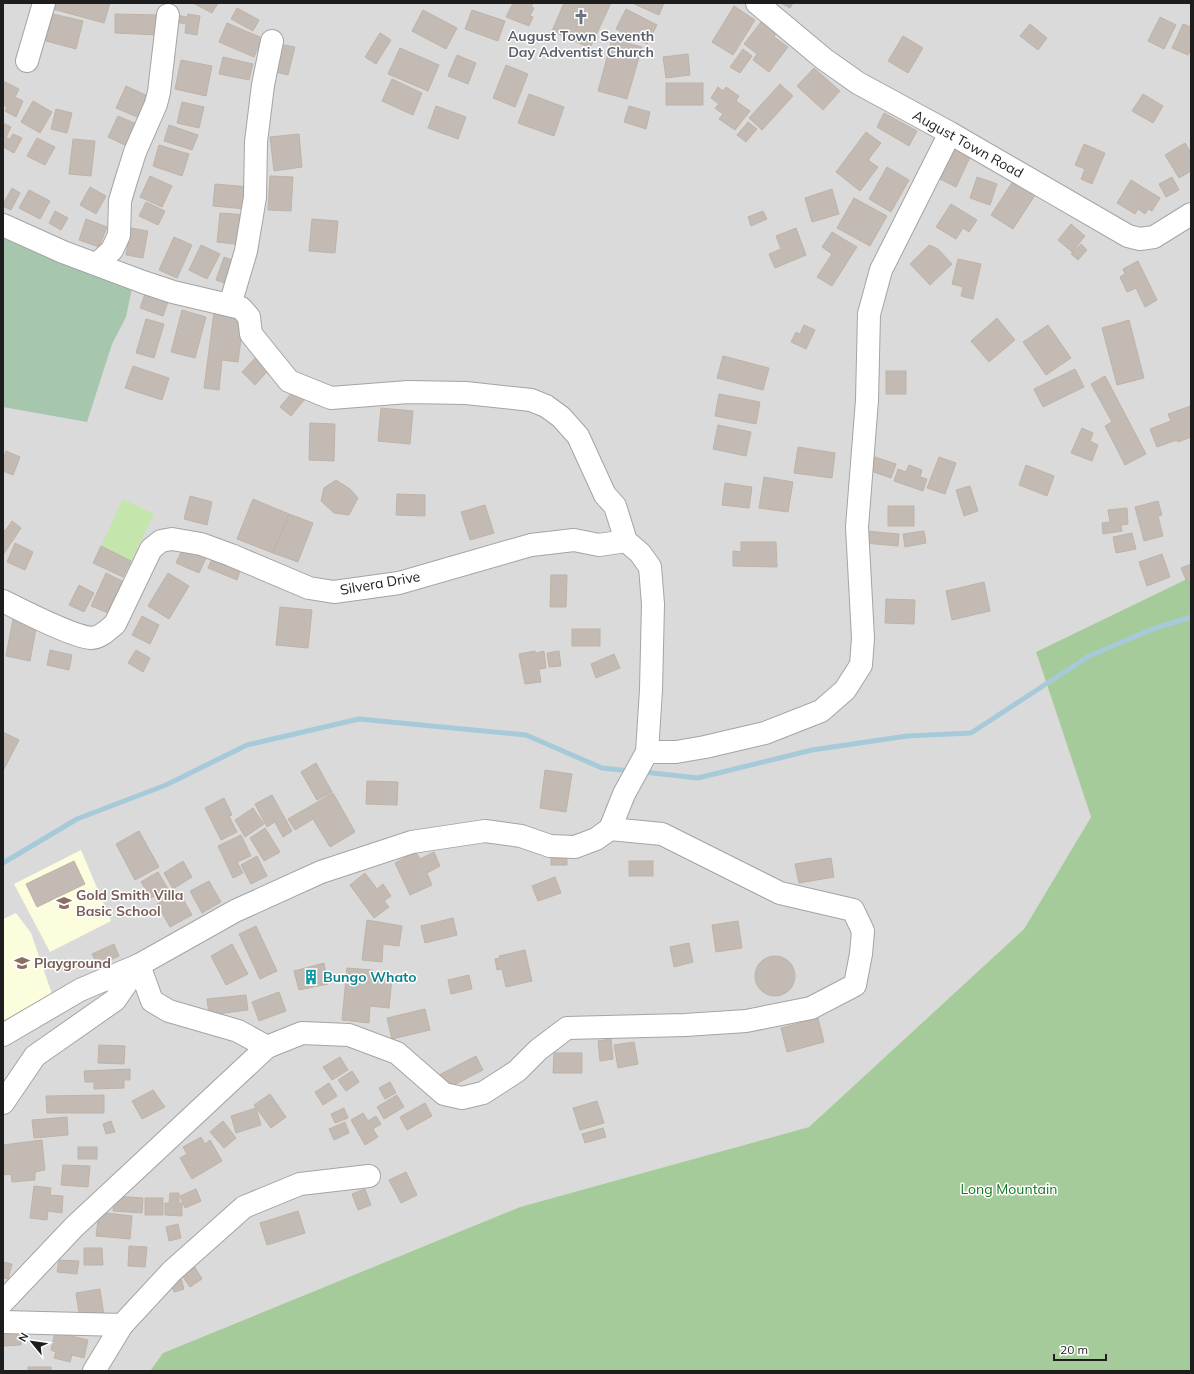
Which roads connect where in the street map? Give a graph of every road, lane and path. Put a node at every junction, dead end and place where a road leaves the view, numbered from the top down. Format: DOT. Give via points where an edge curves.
graph roads {
  1 [pos="44,3"];
  2 [pos="758,3"];
  3 [pos="168,15"];
  4 [pos="272,41"];
  5 [pos="27,61"];
  6 [pos="950,133"];
  7 [pos="1191,214"];
  8 [pos="3,225"];
  9 [pos="97,264"];
  10 [pos="230,305"];
  11 [pos="626,541"];
  12 [pos="3,602"];
  13 [pos="643,759"];
  14 [pos="610,829"];
  15 [pos="139,965"];
  16 [pos="3,1035"];
  17 [pos="268,1047"];
  18 [pos="3,1103"];
  19 [pos="369,1176"];
  20 [pos="3,1302"];
  21 [pos="3,1322"];
  22 [pos="122,1325"];
  23 [pos="94,1371"];
  1 -- 5 [label="street"];
  2 -- 6 [label="street, August Town Road" via="824,59 858,83"];
  3 -- 9 [label="street" via="159,92 135,152 120,201 119,235 112,250"];
  4 -- 10 [label="street" via="263,85 256,142 256,197 246,251"];
  6 -- 7 [label="street, August Town Road" via="1128,236 1140,239 1154,237"];
  6 -- 13 [label="street" via="881,270 869,314 867,400 858,527 863,638 861,665 845,690 821,711 765,733"];
  8 -- 9 [label="street"];
  9 -- 10 [label="street" via="173,292"];
  10 -- 11 [label="street" via="246,312 249,316 251,334 289,381 331,398 408,392 466,392 531,400 546,406 561,417 578,436 605,495 615,506"];
  11 -- 12 [label="street, Silvera Drive" via="599,545 574,540 531,545 399,583 334,592 308,588 232,555 201,544 172,539 161,541 151,549 115,624 92,638"];
  11 -- 13 [label="street" via="640,553 650,567 651,690"];
  13 -- 14 [label="street" via="624,794"];
  14 -- 15 [label="street" via="596,839 575,847 550,846 521,836 485,831 412,842 321,872 235,911"];
  14 -- 17 [label="street" via="662,834 780,894 853,910 863,931 855,985 811,1008 746,1022 567,1028 538,1050 518,1070 483,1094 462,1098 444,1094 397,1053 350,1035 302,1033"];
  15 -- 16 [label="street" via="80,990"];
  15 -- 17 [label="street" via="152,1001 169,1011 238,1031"];
  15 -- 18 [label="street" via="115,1000 35,1056"];
  17 -- 20 [label="street" via="74,1227"];
  19 -- 22 [label="street" via="300,1184 244,1207 172,1271"];
  21 -- 22 [label="street"];
  22 -- 23 [label="street"];
}
